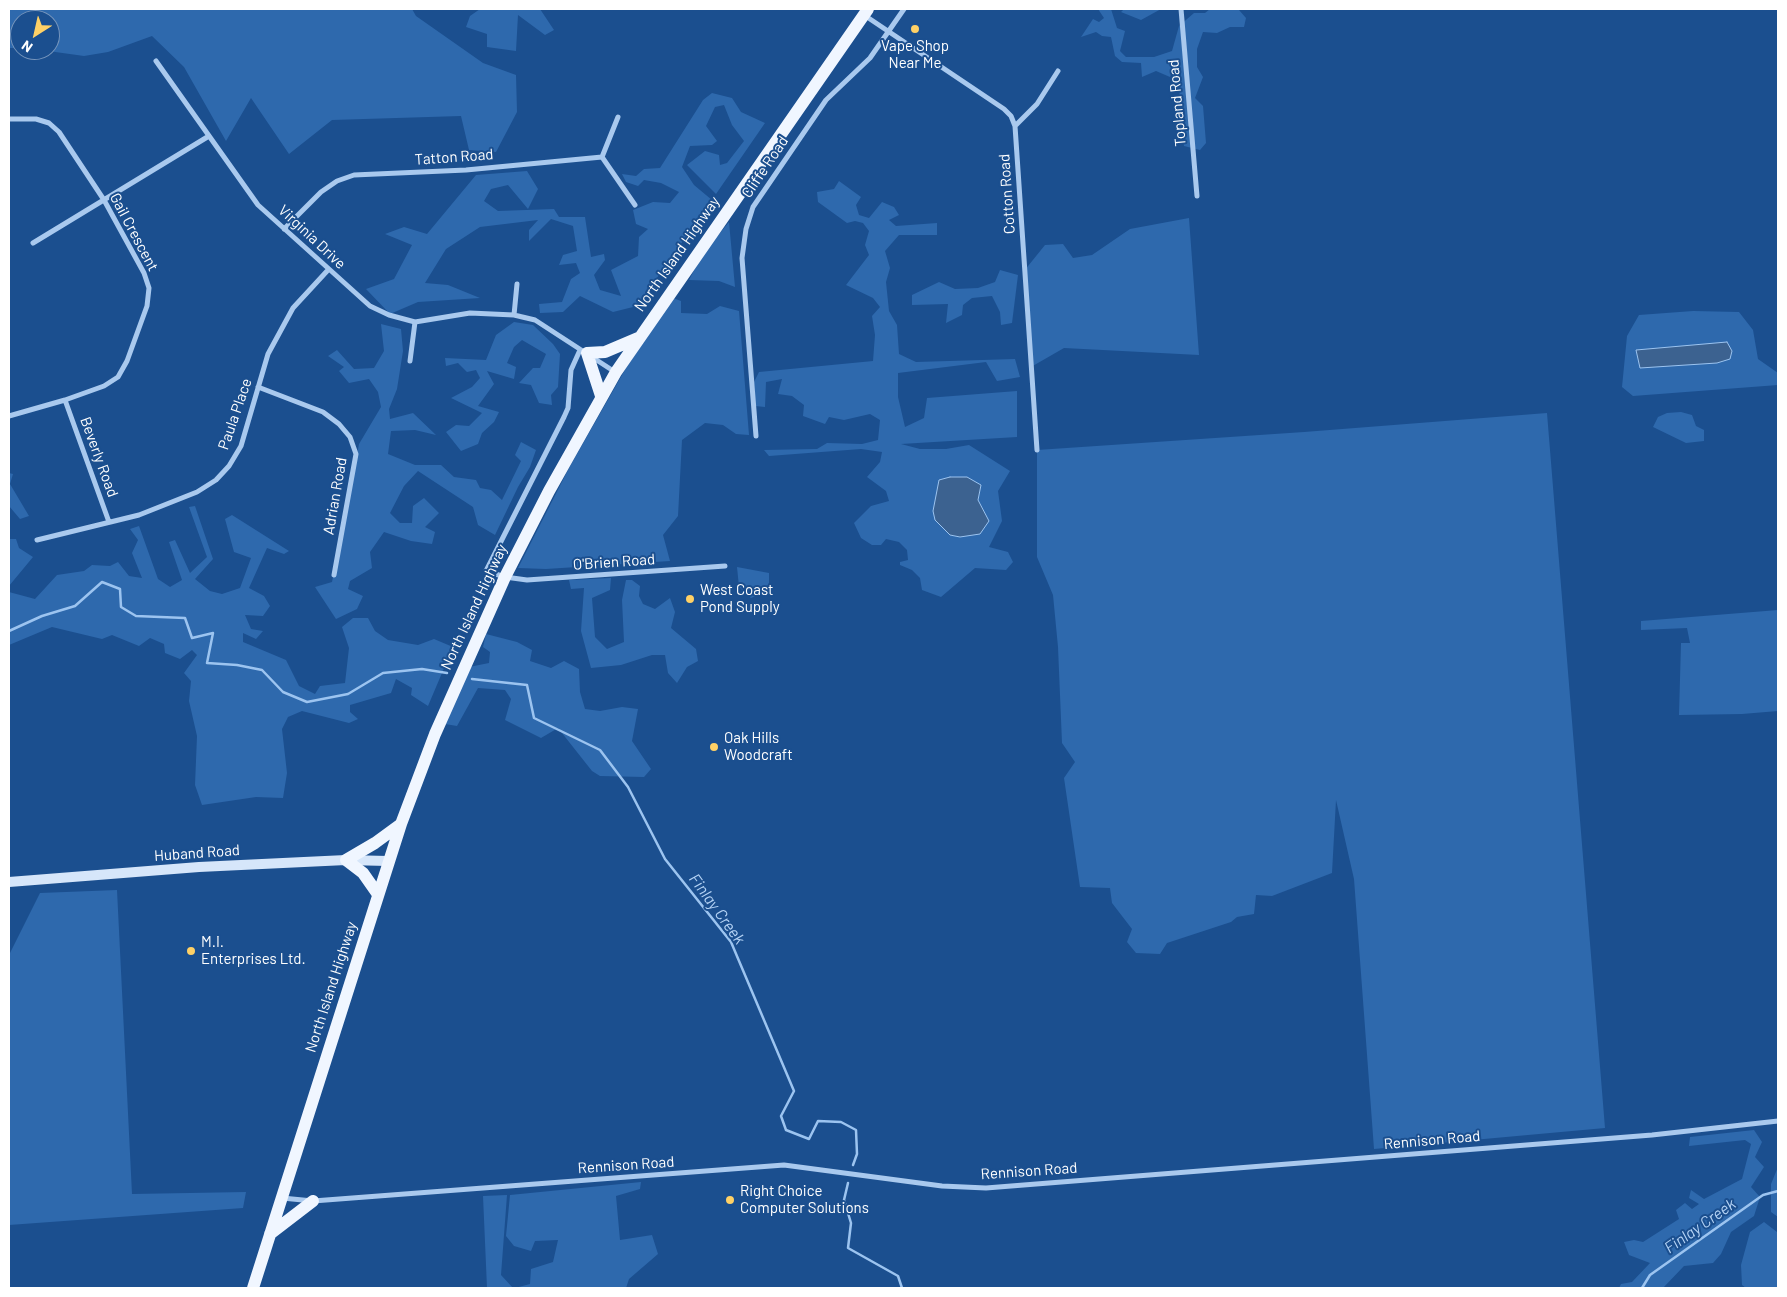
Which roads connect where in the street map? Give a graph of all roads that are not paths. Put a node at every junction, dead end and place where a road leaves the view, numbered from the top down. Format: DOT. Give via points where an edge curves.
graph roads {
  1 [pos="904,9"];
  2 [pos="1181,9"];
  3 [pos="866,12"];
  4 [pos="889,32"];
  5 [pos="156,61"];
  6 [pos="1058,71"];
  7 [pos="618,117"];
  8 [pos="9,119"];
  9 [pos="1015,126"];
  10 [pos="209,136"];
  11 [pos="602,157"];
  12 [pos="1197,196"];
  13 [pos="104,200"];
  14 [pos="634,205"];
  15 [pos="284,229"];
  16 [pos="33,243"];
  17 [pos="328,270"];
  18 [pos="517,284"];
  19 [pos="514,314"];
  20 [pos="415,322"];
  21 [pos="638,338"];
  22 [pos="583,352"];
  23 [pos="410,361"];
  24 [pos="616,372"];
  25 [pos="258,387"];
  26 [pos="602,396"];
  27 [pos="66,400"];
  28 [pos="9,416"];
  29 [pos="756,436"];
  30 [pos="1037,450"];
  31 [pos="109,522"];
  32 [pos="36,540"];
  33 [pos="725,566"];
  34 [pos="334,575"];
  35 [pos="505,577"];
  36 [pos="401,824"];
  37 [pos="346,860"];
  38 [pos="388,862"];
  39 [pos="9,882"];
  40 [pos="378,893"];
  41 [pos="1778,1121"];
  42 [pos="281,1198"];
  43 [pos="313,1201"];
  44 [pos="270,1234"];
  45 [pos="252,1288"];
  1 -- 4 [label="street, Cliffe Road"];
  2 -- 12 [label="street, Topland Road"];
  3 -- 4 [label="street"];
  3 -- 21 [label="main road, North Island Highway"];
  4 -- 9 [label="street" via="1004,109"];
  4 -- 29 [label="street, Cliffe Road" via="862,67 826,100 753,207 742,258"];
  5 -- 10 [label="street, Virginia Drive"];
  6 -- 9 [label="street" via="1037,104"];
  7 -- 11 [label="street"];
  8 -- 13 [label="street, Gail Crescent" via="36,119 49,123 59,132"];
  9 -- 30 [label="street, Cotton Road"];
  10 -- 13 [label="street"];
  10 -- 15 [label="street, Virginia Drive" via="258,205"];
  11 -- 14 [label="street"];
  11 -- 15 [label="street, Tatton Road" via="466,170 354,176 337,181 321,192"];
  13 -- 16 [label="street"];
  13 -- 27 [label="street, Gail Crescent" via="144,272 149,288 147,306 118,377 104,386"];
  15 -- 17 [label="street, Virginia Drive"];
  17 -- 20 [label="street, Virginia Drive" via="370,306"];
  17 -- 25 [label="street, Paula Place" via="294,308 268,354"];
  18 -- 19 [label="street"];
  19 -- 20 [label="street, Virginia Drive" via="470,314"];
  19 -- 22 [label="street, Virginia Drive" via="535,320"];
  20 -- 23 [label="street"];
  21 -- 22 [label="main road" via="605,352"];
  21 -- 24 [label="main road, North Island Highway"];
  22 -- 24 [label="street, Virginia Drive"];
  22 -- 26 [label="main road"];
  22 -- 35 [label="street" via="571,370 568,408 486,571"];
  24 -- 26 [label="main road, North Island Highway"];
  25 -- 31 [label="street, Paula Place" via="241,446 216,480 198,492 139,515"];
  25 -- 34 [label="street, Adrian Road" via="323,412 350,437 356,454"];
  26 -- 35 [label="main road, North Island Highway"];
  27 -- 28 [label="street, Gail Crescent"];
  27 -- 31 [label="street, Beverly Road"];
  31 -- 32 [label="street, Paula Place"];
  33 -- 35 [label="street, O'Brien Road" via="527,580"];
  35 -- 36 [label="main road, North Island Highway" via="435,734"];
  36 -- 37 [label="main road"];
  36 -- 38 [label="main road, North Island Highway"];
  37 -- 38 [label="street, Huband Road"];
  37 -- 39 [label="street, Huband Road" via="199,867"];
  37 -- 40 [label="main road" via="363,873"];
  38 -- 40 [label="main road, North Island Highway"];
  40 -- 42 [label="main road, North Island Highway"];
  41 -- 43 [label="street, Rennison Road" via="1642,1136 986,1188 942,1186 784,1165"];
  42 -- 43 [label="street, Rennison Road"];
  42 -- 44 [label="main road, North Island Highway"];
  43 -- 44 [label="main road"];
  44 -- 45 [label="main road, North Island Highway"];
}
